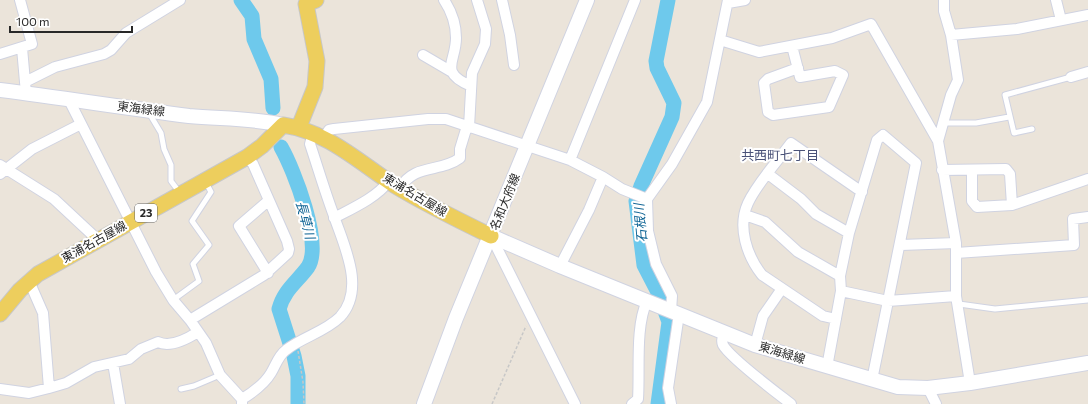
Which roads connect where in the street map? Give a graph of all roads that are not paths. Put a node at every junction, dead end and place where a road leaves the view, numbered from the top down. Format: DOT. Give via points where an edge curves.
graph roads {
  1 [pos="20,0"];
  2 [pos="444,0"];
  3 [pos="477,0"];
  4 [pos="502,0"];
  5 [pos="587,0"];
  6 [pos="635,0"];
  7 [pos="745,0"];
  8 [pos="944,0"];
  9 [pos="1056,0"];
  10 [pos="176,1"];
  11 [pos="309,1"];
  12 [pos="728,2"];
  13 [pos="1088,15"];
  14 [pos="1060,20"];
  15 [pos="951,34"];
  16 [pos="720,40"];
  17 [pos="792,46"];
  18 [pos="22,48"];
  19 [pos="0,54"];
  20 [pos="423,55"];
  21 [pos="514,65"];
  22 [pos="798,68"];
  23 [pos="452,72"];
  24 [pos="1088,72"];
  25 [pos="1071,77"];
  26 [pos="471,86"];
  27 [pos="26,88"];
  28 [pos="0,90"];
  29 [pos="69,100"];
  30 [pos="149,110"];
  31 [pos="1009,117"];
  32 [pos="943,123"];
  33 [pos="81,124"];
  34 [pos="283,125"];
  35 [pos="298,127"];
  36 [pos="468,127"];
  37 [pos="1032,129"];
  38 [pos="319,136"];
  39 [pos="938,140"];
  40 [pos="527,147"];
  41 [pos="247,157"];
  42 [pos="570,160"];
  43 [pos="2,169"];
  44 [pos="942,170"];
  45 [pos="972,170"];
  46 [pos="768,174"];
  47 [pos="603,176"];
  48 [pos="1088,179"];
  49 [pos="205,181"];
  50 [pos="394,184"];
  51 [pos="862,192"];
  52 [pos="181,194"];
  53 [pos="647,199"];
  54 [pos="268,201"];
  55 [pos="1012,205"];
  56 [pos="745,216"];
  57 [pos="1088,217"];
  58 [pos="334,218"];
  59 [pos="130,222"];
  60 [pos="849,233"];
  61 [pos="491,236"];
  62 [pos="98,240"];
  63 [pos="900,245"];
  64 [pos="956,248"];
  65 [pos="560,266"];
  66 [pos="268,273"];
  67 [pos="840,276"];
  68 [pos="29,281"];
  69 [pos="781,290"];
  70 [pos="841,291"];
  71 [pos="173,300"];
  72 [pos="957,300"];
  73 [pos="1088,300"];
  74 [pos="888,301"];
  75 [pos="650,303"];
  76 [pos="674,312"];
  77 [pos="0,314"];
  78 [pos="836,319"];
  79 [pos="190,320"];
  80 [pos="198,332"];
  81 [pos="725,333"];
  82 [pos="755,345"];
  83 [pos="113,363"];
  84 [pos="1088,363"];
  85 [pos="827,367"];
  86 [pos="220,375"];
  87 [pos="872,380"];
  88 [pos="970,383"];
  89 [pos="49,388"];
  90 [pos="928,388"];
  91 [pos="0,389"];
  92 [pos="181,389"];
  93 [pos="242,402"];
  94 [pos="120,404"];
  95 [pos="424,404"];
  96 [pos="575,404"];
  97 [pos="632,404"];
  98 [pos="671,404"];
  99 [pos="791,404"];
  100 [pos="936,404"];
  1 -- 18 [label="street" via="32,44"];
  2 -- 23 [label="street" via="454,18 456,32"];
  3 -- 26 [label="street" via="486,28 485,44 473,69"];
  4 -- 21 [label="street"];
  5 -- 40 [label="main road, 名和大府線"];
  6 -- 42 [label="street"];
  7 -- 12 [label="street"];
  8 -- 15 [label="street" via="944,11"];
  9 -- 14 [label="street"];
  10 -- 27 [label="street" via="126,33 111,50 55,66"];
  11 -- 35 [label="main road" via="316,67 315,86"];
  12 -- 16 [label="street"];
  13 -- 14 [label="street"];
  14 -- 15 [label="street" via="1017,29"];
  15 -- 32 [label="street" via="958,80"];
  16 -- 17 [label="street" via="759,52"];
  16 -- 53 [label="street" via="707,102 672,164"];
  17 -- 22 [label="street"];
  17 -- 39 [label="street" via="832,38 871,24"];
  18 -- 19 [label="street"];
  18 -- 27 [label="street"];
  20 -- 23 [label="street"];
  22 -- 22 [label="street" via="800,77 835,71 843,75 829,107 773,115 768,112 764,84 768,79"];
  23 -- 26 [label="street" via="458,79"];
  24 -- 25 [label="street"];
  25 -- 31 [label="lane" via="1005,95"];
  26 -- 36 [label="street"];
  27 -- 28 [label="main road, 東海緑線"];
  27 -- 29 [label="main road, 東海緑線"];
  29 -- 30 [label="main road, 東海緑線"];
  29 -- 33 [label="street"];
  30 -- 34 [label="main road, 東海緑線" via="260,120"];
  30 -- 52 [label="lane" via="149,115 161,132 164,149 171,165 171,181"];
  31 -- 32 [label="lane" via="976,123"];
  31 -- 37 [label="lane" via="1014,133"];
  32 -- 39 [label="street"];
  33 -- 43 [label="street" via="32,149"];
  33 -- 59 [label="street"];
  34 -- 35 [label="main road, 東浦名古屋線"];
  34 -- 41 [label="main road, 東浦名古屋線 / 23"];
  35 -- 38 [label="main road, 東浦名古屋線"];
  36 -- 38 [label="street" via="446,119 428,119 334,129"];
  36 -- 40 [label="street"];
  36 -- 50 [label="street" via="460,149 460,158 416,172"];
  38 -- 50 [label="main road, 東浦名古屋線"];
  38 -- 58 [label="street" via="310,144"];
  39 -- 44 [label="street"];
  40 -- 42 [label="street"];
  40 -- 61 [label="main road, 名和大府線"];
  41 -- 49 [label="main road, 東浦名古屋線 / 23"];
  41 -- 54 [label="street" via="253,164"];
  42 -- 47 [label="street"];
  43 -- 62 [label="street" via="54,199"];
  44 -- 45 [label="street"];
  44 -- 64 [label="street"];
  45 -- 55 [label="street" via="1006,169 1010,174"];
  45 -- 55 [label="street" via="972,201 977,207"];
  46 -- 51 [label="street" via="791,143"];
  46 -- 56 [label="street" via="748,204"];
  46 -- 60 [label="street" via="802,199 816,214"];
  47 -- 53 [label="street" via="622,189"];
  47 -- 65 [label="street"];
  48 -- 55 [label="street"];
  49 -- 52 [label="main road, 東浦名古屋線 / 23"];
  49 -- 71 [label="lane" via="212,192 192,221 209,245 193,264 199,281"];
  50 -- 58 [label="street"];
  50 -- 61 [label="main road, 東浦名古屋線" via="431,207"];
  51 -- 60 [label="street"];
  51 -- 63 [label="street" via="877,140 882,135 916,163"];
  52 -- 59 [label="main road, 東浦名古屋線 / 23"];
  53 -- 76 [label="street" via="648,231 656,264 672,296"];
  54 -- 66 [label="street" via="289,249"];
  54 -- 66 [label="street" via="239,226"];
  56 -- 67 [label="street" via="765,222 798,252"];
  56 -- 69 [label="street" via="748,252 762,275"];
  57 -- 64 [label="street" via="1073,219 1074,245"];
  58 -- 93 [label="street" via="348,252 351,277 348,306 332,324 286,350 271,374"];
  59 -- 62 [label="main road, 東浦名古屋線 / 23"];
  59 -- 71 [label="street"];
  60 -- 67 [label="street"];
  61 -- 65 [label="main road, 東海緑線"];
  61 -- 95 [label="main road, 名和大府線" via="456,318"];
  61 -- 96 [label="street"];
  62 -- 68 [label="main road, 東浦名古屋線 / 23"];
  63 -- 64 [label="street"];
  63 -- 74 [label="street"];
  64 -- 72 [label="street"];
  65 -- 75 [label="main road, 東海緑線"];
  66 -- 79 [label="street"];
  67 -- 70 [label="street"];
  68 -- 77 [label="main road, 東浦名古屋線 / 23"];
  68 -- 89 [label="street" via="43,313"];
  69 -- 78 [label="street" via="823,316"];
  69 -- 82 [label="street" via="763,316"];
  70 -- 74 [label="street"];
  70 -- 78 [label="street"];
  71 -- 79 [label="street"];
  72 -- 73 [label="lane" via="995,309"];
  72 -- 74 [label="street"];
  72 -- 88 [label="street"];
  74 -- 87 [label="street"];
  75 -- 76 [label="main road, 東海緑線"];
  75 -- 97 [label="street" via="642,311 639,326 638,398"];
  76 -- 81 [label="main road, 東海緑線"];
  76 -- 98 [label="street" via="668,388"];
  78 -- 85 [label="street"];
  79 -- 80 [label="street"];
  80 -- 83 [label="street" via="170,344 158,342 141,349 129,359"];
  80 -- 86 [label="street" via="206,343"];
  81 -- 82 [label="main road, 東海緑線"];
  81 -- 99 [label="street" via="722,339 724,345 735,358"];
  82 -- 85 [label="main road, 東海緑線"];
  83 -- 89 [label="street" via="94,367 66,383"];
  83 -- 94 [label="street"];
  84 -- 88 [label="main road, 東海緑線"];
  85 -- 87 [label="main road, 東海緑線"];
  86 -- 92 [label="lane"];
  86 -- 93 [label="street"];
  87 -- 90 [label="main road, 東海緑線" via="898,387"];
  88 -- 90 [label="main road, 東海緑線"];
  89 -- 91 [label="street" via="29,393"];
  90 -- 100 [label="street"];
}
